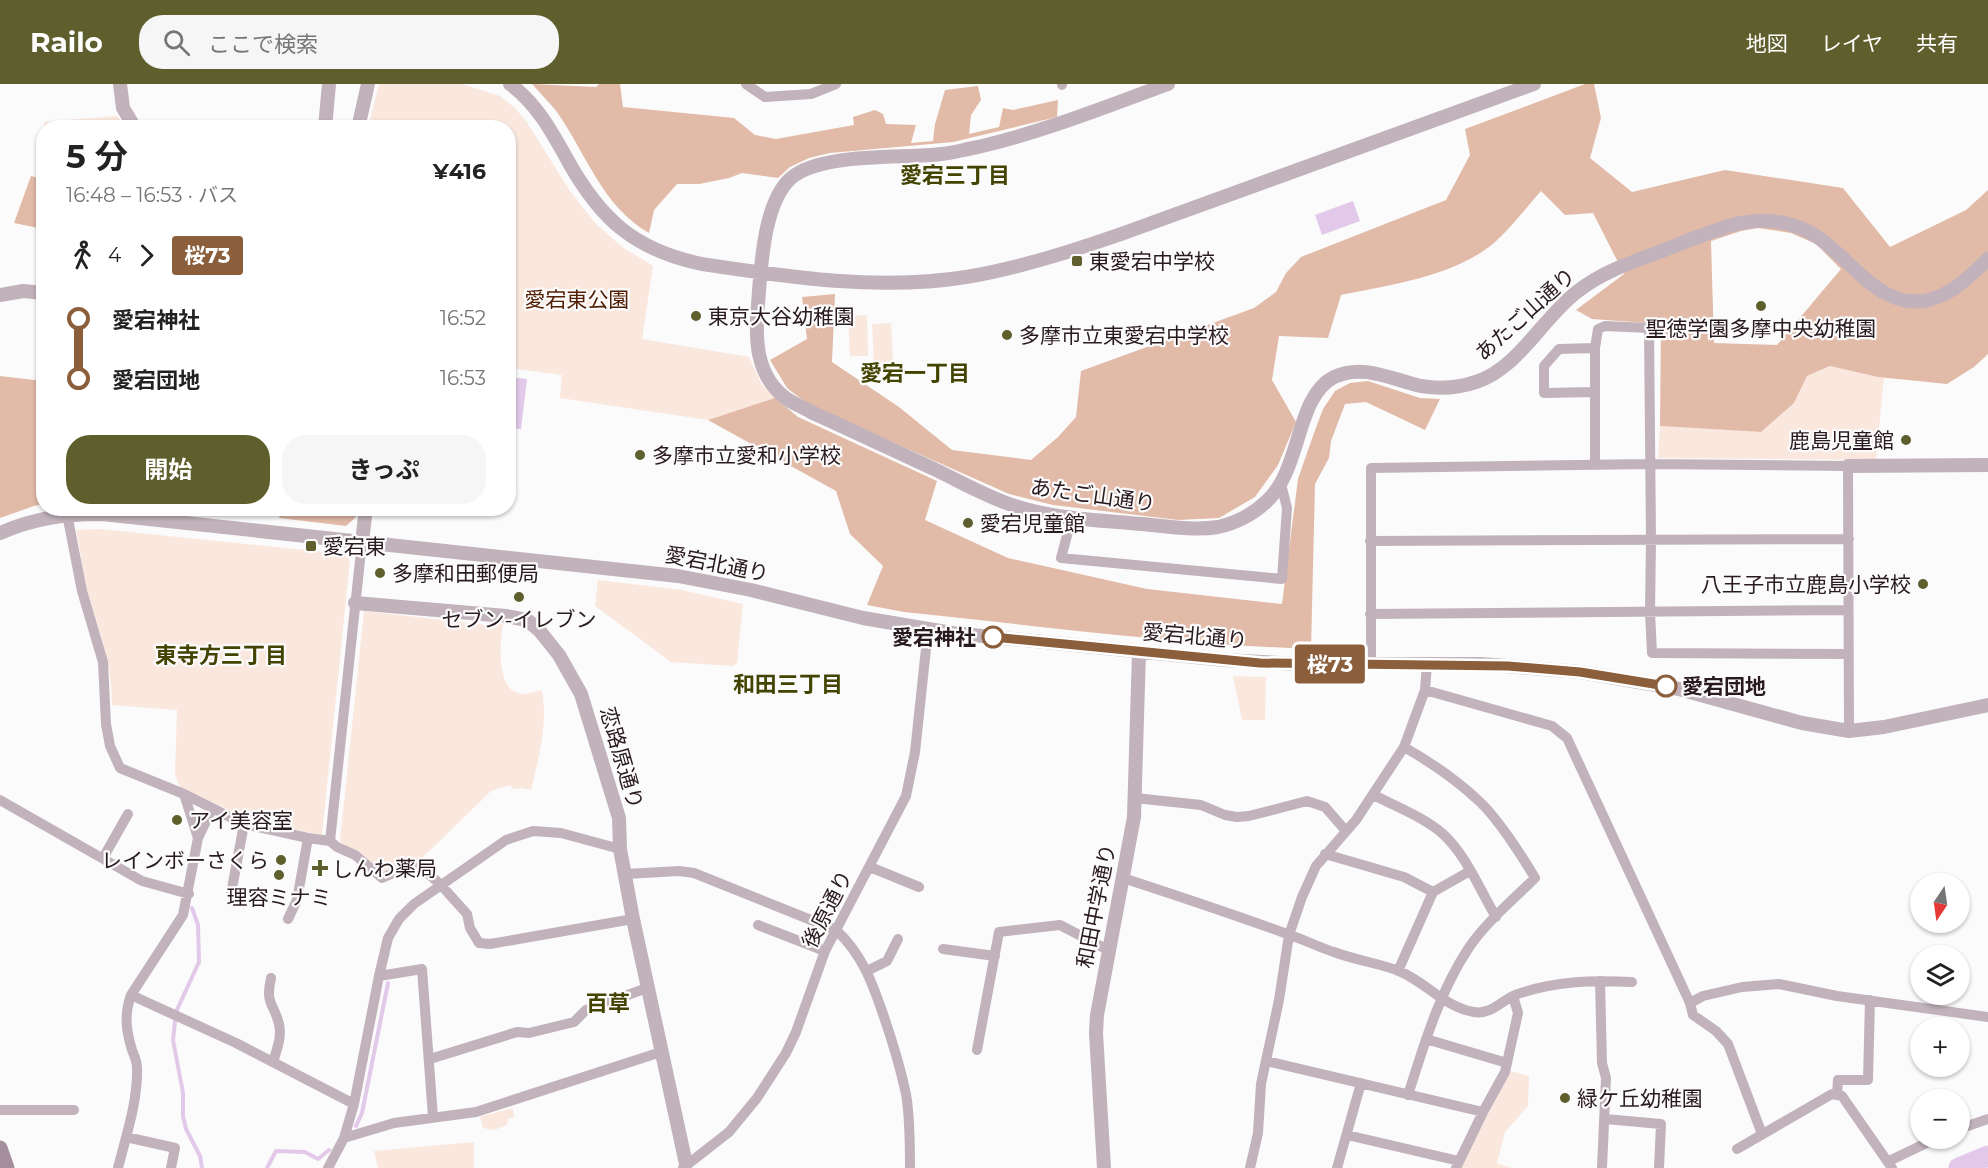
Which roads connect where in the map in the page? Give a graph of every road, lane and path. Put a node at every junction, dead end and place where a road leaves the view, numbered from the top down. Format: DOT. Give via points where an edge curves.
graph roads {
  1 [pos="120,84"];
  2 [pos="329,84"];
  3 [pos="368,84"];
  4 [pos="510,84"];
  5 [pos="746,84"];
  6 [pos="836,84"];
  7 [pos="1168,84"];
  8 [pos="1534,84"];
  9 [pos="130,120"];
  10 [pos="326,120"];
  11 [pos="360,120"];
  12 [pos="1988,259"];
  13 [pos="761,272"];
  14 [pos="36,292"];
  15 [pos="0,295"];
  16 [pos="1595,348"];
  17 [pos="1594,392"];
  18 [pos="1595,465"];
  19 [pos="1650,465"];
  20 [pos="1988,465"];
  21 [pos="1848,466"];
  22 [pos="1281,484"];
  23 [pos="56,516"];
  24 [pos="67,516"];
  25 [pos="122,516"];
  26 [pos="365,516"];
  27 [pos="1072,517"];
  28 [pos="0,533"];
  29 [pos="1651,539"];
  30 [pos="1849,539"];
  31 [pos="1370,541"];
  32 [pos="362,542"];
  33 [pos="355,603"];
  34 [pos="1848,610"];
  35 [pos="1650,612"];
  36 [pos="1370,614"];
  37 [pos="928,630"];
  38 [pos="1139,652"];
  39 [pos="1849,654"];
  40 [pos="1371,664"];
  41 [pos="1427,664"];
  42 [pos="1425,690"];
  43 [pos="1988,705"];
  44 [pos="1849,731"];
  45 [pos="1404,747"];
  46 [pos="184,794"];
  47 [pos="1374,795"];
  48 [pos="1135,798"];
  49 [pos="0,800"];
  50 [pos="213,809"];
  51 [pos="128,814"];
  52 [pos="244,824"];
  53 [pos="1346,831"];
  54 [pos="198,838"];
  55 [pos="308,838"];
  56 [pos="330,841"];
  57 [pos="620,849"];
  58 [pos="1324,854"];
  59 [pos="104,858"];
  60 [pos="870,867"];
  61 [pos="1470,871"];
  62 [pos="626,874"];
  63 [pos="1123,878"];
  64 [pos="440,884"];
  65 [pos="919,887"];
  66 [pos="1434,892"];
  67 [pos="189,894"];
  68 [pos="231,894"];
  69 [pos="1496,917"];
  70 [pos="288,919"];
  71 [pos="633,919"];
  72 [pos="758,925"];
  73 [pos="836,930"];
  74 [pos="1289,934"];
  75 [pos="898,939"];
  76 [pos="943,949"];
  77 [pos="1108,950"];
  78 [pos="825,951"];
  79 [pos="995,956"];
  80 [pos="867,971"];
  81 [pos="1398,971"];
  82 [pos="379,976"];
  83 [pos="271,978"];
  84 [pos="1600,981"];
  85 [pos="1632,982"];
  86 [pos="647,988"];
  87 [pos="131,995"];
  88 [pos="1512,996"];
  89 [pos="1442,999"];
  90 [pos="1870,1000"];
  91 [pos="1690,1004"];
  92 [pos="1988,1017"];
  93 [pos="1426,1039"];
  94 [pos="977,1050"];
  95 [pos="661,1052"];
  96 [pos="430,1059"];
  97 [pos="1266,1061"];
  98 [pos="273,1062"];
  99 [pos="1507,1063"];
  100 [pos="1361,1083"];
  101 [pos="1408,1095"];
  102 [pos="1837,1095"];
  103 [pos="354,1104"];
  104 [pos="0,1110"];
  105 [pos="63,1110"];
  106 [pos="75,1110"];
  107 [pos="1483,1113"];
  108 [pos="434,1117"];
  109 [pos="1605,1119"];
  110 [pos="1988,1119"];
  111 [pos="62,1122"];
  112 [pos="1970,1126"];
  113 [pos="1762,1134"];
  114 [pos="1347,1135"];
  115 [pos="126,1137"];
  116 [pos="344,1138"];
  117 [pos="0,1148"];
  118 [pos="1737,1149"];
  119 [pos="1917,1149"];
  120 [pos="1890,1164"];
  121 [pos="1457,1165"];
  122 [pos="685,1166"];
  123 [pos="7,1168"];
  124 [pos="118,1168"];
  125 [pos="171,1168"];
  126 [pos="328,1168"];
  127 [pos="910,1168"];
  128 [pos="1104,1168"];
  129 [pos="1250,1168"];
  130 [pos="1337,1168"];
  131 [pos="1602,1168"];
  132 [pos="1659,1168"];
  1 -- 9 [label="street" via="123,108"];
  2 -- 10 [label="street"];
  3 -- 11 [label="street"];
  4 -- 13 [label="street" via="547,122 594,202 629,236 682,260"];
  5 -- 6 [label="street" via="765,97 811,94"];
  7 -- 13 [label="street, あたご山通り" via="1009,140 944,154 831,161 809,168 791,178 779,193 770,216"];
  8 -- 13 [label="street" via="1124,234 1017,267 964,278 888,282 837,281"];
  12 -- 22 [label="street, あたご山通り" via="1943,294 1910,301 1892,297 1873,286 1818,237 1799,227 1753,220 1726,227 1606,272 1564,302 1512,359 1481,381 1448,388 1421,386 1366,371 1333,378 1317,390"];
  13 -- 27 [label="street, あたご山通り" via="756,324 758,355 766,375 786,398 1008,503"];
  14 -- 15 [label="street"];
  16 -- 17 [label="street"];
  16 -- 17 [label="street" via="1559,349 1544,366 1544,393"];
  16 -- 19 [label="street" via="1598,329 1605,326 1649,328"];
  17 -- 18 [label="street"];
  18 -- 19 [label="street"];
  18 -- 31 [label="street" via="1371,468"];
  19 -- 21 [label="street"];
  19 -- 29 [label="street"];
  20 -- 21 [label="street"];
  21 -- 30 [label="street"];
  22 -- 27 [label="street, あたご山通り" via="1251,514 1214,528"];
  22 -- 27 [label="street" via="1287,508 1282,579 1061,558"];
  23 -- 28 [label="street, 愛宕北通り"];
  24 -- 46 [label="street" via="82,591 103,662 110,746 120,768"];
  25 -- 32 [label="street, 愛宕北通り"];
  26 -- 32 [label="street"];
  29 -- 30 [label="street"];
  29 -- 31 [label="street"];
  29 -- 35 [label="street"];
  30 -- 34 [label="street"];
  31 -- 36 [label="street"];
  32 -- 33 [label="street"];
  32 -- 37 [label="street, 愛宕北通り" via="707,580"];
  33 -- 56 [label="street"];
  33 -- 57 [label="street, 恋路原通り" via="506,616 527,620 539,630 559,655 581,694 619,818"];
  34 -- 35 [label="street"];
  34 -- 39 [label="street"];
  35 -- 36 [label="street"];
  35 -- 39 [label="street" via="1652,653"];
  36 -- 40 [label="street"];
  37 -- 38 [label="street, 愛宕北通り"];
  37 -- 60 [label="street, 後原通り" via="915,752 906,796"];
  38 -- 40 [label="street, 愛宕北通り" via="1260,663"];
  38 -- 48 [label="street, 和田中学通り"];
  39 -- 44 [label="street"];
  40 -- 41 [label="street, 愛宕北通り"];
  41 -- 42 [label="street"];
  41 -- 44 [label="street, 愛宕北通り" via="1508,666 1616,677"];
  42 -- 45 [label="street"];
  42 -- 91 [label="street" via="1552,726 1567,738"];
  43 -- 44 [label="street, 愛宕北通り"];
  45 -- 47 [label="street"];
  45 -- 69 [label="street" via="1452,778 1482,804 1535,878"];
  46 -- 50 [label="street"];
  46 -- 54 [label="street"];
  47 -- 53 [label="street"];
  47 -- 61 [label="street" via="1443,835"];
  48 -- 53 [label="street" via="1201,805 1237,817 1307,801 1325,807"];
  48 -- 63 [label="street, 和田中学通り"];
  49 -- 59 [label="street"];
  50 -- 52 [label="street"];
  50 -- 54 [label="street"];
  51 -- 59 [label="street"];
  52 -- 55 [label="street"];
  52 -- 68 [label="street"];
  53 -- 58 [label="street"];
  54 -- 67 [label="street"];
  55 -- 56 [label="street"];
  55 -- 70 [label="street" via="297,900"];
  56 -- 64 [label="street" via="355,855 382,878 416,863"];
  57 -- 62 [label="street, 恋路原通り"];
  57 -- 64 [label="street" via="561,833 533,831 506,840"];
  58 -- 66 [label="street" via="1404,877"];
  58 -- 74 [label="street" via="1311,876"];
  59 -- 67 [label="street" via="142,881"];
  60 -- 65 [label="street"];
  60 -- 73 [label="street, 後原通り"];
  61 -- 66 [label="street"];
  61 -- 69 [label="street"];
  62 -- 71 [label="street, 恋路原通り"];
  62 -- 73 [label="street" via="694,873"];
  63 -- 74 [label="street"];
  63 -- 77 [label="street, 和田中学通り"];
  64 -- 71 [label="street" via="467,914 479,944"];
  64 -- 82 [label="street" via="399,919 388,938"];
  66 -- 81 [label="street"];
  67 -- 87 [label="street" via="183,915"];
  69 -- 89 [label="street" via="1469,947"];
  71 -- 86 [label="street, 恋路原通り"];
  72 -- 78 [label="street"];
  73 -- 78 [label="street, 後原通り"];
  73 -- 80 [label="street"];
  74 -- 81 [label="street" via="1334,953"];
  74 -- 97 [label="street"];
  75 -- 80 [label="street" via="887,961"];
  76 -- 79 [label="street"];
  77 -- 79 [label="street" via="1060,925 999,932"];
  77 -- 128 [label="street, 和田中学通り" via="1096,1033"];
  78 -- 122 [label="street, 後原通り" via="796,1032 757,1098 729,1132"];
  79 -- 94 [label="street"];
  80 -- 127 [label="street" via="894,1047 906,1096"];
  81 -- 89 [label="street"];
  82 -- 96 [label="street" via="422,969"];
  82 -- 103 [label="street"];
  83 -- 98 [label="street" via="270,1004 279,1022 280,1038"];
  84 -- 85 [label="street"];
  84 -- 88 [label="street" via="1553,984"];
  84 -- 109 [label="street"];
  86 -- 95 [label="street, 恋路原通り"];
  86 -- 96 [label="street" via="586,1011 574,1022 529,1034 517,1032"];
  87 -- 98 [label="street"];
  87 -- 115 [label="street" via="126,1030 137,1065"];
  88 -- 89 [label="street" via="1490,1011 1476,1013"];
  88 -- 99 [label="street" via="1518,1013"];
  89 -- 93 [label="street"];
  90 -- 91 [label="street" via="1779,984 1742,987 1703,996"];
  90 -- 92 [label="street"];
  90 -- 102 [label="street" via="1868,1080 1838,1080"];
  91 -- 113 [label="street" via="1693,1015 1728,1044"];
  93 -- 99 [label="street"];
  93 -- 101 [label="street"];
  95 -- 108 [label="street" via="476,1112"];
  95 -- 122 [label="street, 恋路原通り"];
  96 -- 108 [label="street"];
  97 -- 100 [label="street"];
  97 -- 129 [label="street"];
  98 -- 103 [label="street"];
  99 -- 107 [label="street"];
  100 -- 101 [label="street"];
  100 -- 114 [label="street"];
  101 -- 107 [label="street"];
  102 -- 113 [label="street" via="1822,1099"];
  102 -- 120 [label="street" via="1842,1096"];
  103 -- 116 [label="street"];
  104 -- 105 [label="street"];
  105 -- 106 [label="street"];
  105 -- 111 [label="street"];
  107 -- 121 [label="street"];
  108 -- 116 [label="street" via="394,1123"];
  109 -- 131 [label="street"];
  109 -- 132 [label="street" via="1661,1124"];
  110 -- 112 [label="street"];
  113 -- 118 [label="street"];
  114 -- 121 [label="street"];
  114 -- 130 [label="street"];
  115 -- 124 [label="street"];
  115 -- 125 [label="street" via="176,1148"];
  116 -- 126 [label="street"];
  117 -- 123 [label="main road"];
  119 -- 120 [label="street"];
}
